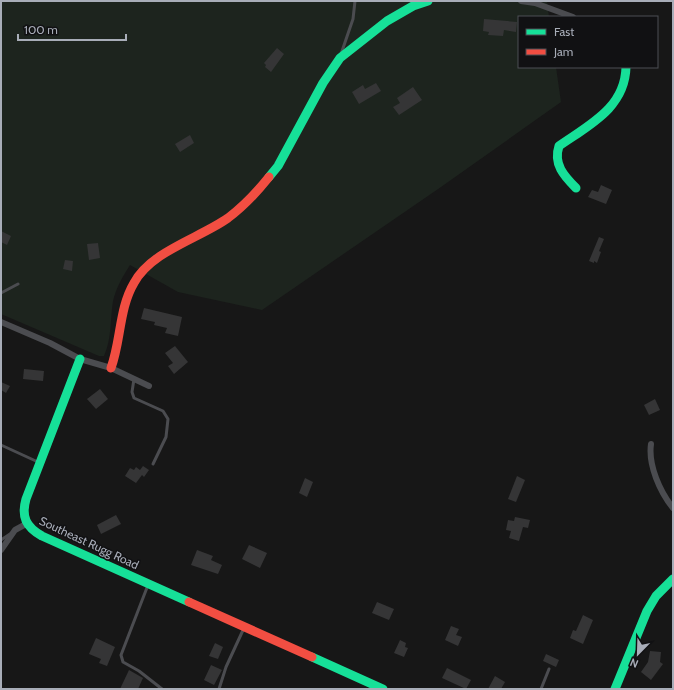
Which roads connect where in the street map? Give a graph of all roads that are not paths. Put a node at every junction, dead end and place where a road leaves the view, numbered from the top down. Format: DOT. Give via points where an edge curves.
graph roads {
  1 [pos="355,1"];
  2 [pos="428,1"];
  3 [pos="521,1"];
  4 [pos="570,16"];
  5 [pos="340,58"];
  6 [pos="626,68"];
  7 [pos="576,188"];
  8 [pos="18,284"];
  9 [pos="1,293"];
  10 [pos="1,322"];
  11 [pos="80,359"];
  12 [pos="111,368"];
  13 [pos="134,379"];
  14 [pos="149,386"];
  15 [pos="650,444"];
  16 [pos="1,445"];
  17 [pos="40,463"];
  18 [pos="152,464"];
  19 [pos="673,508"];
  20 [pos="26,524"];
  21 [pos="15,530"];
  22 [pos="1,540"];
  23 [pos="1,550"];
  24 [pos="673,579"];
  25 [pos="148,583"];
  26 [pos="245,627"];
  27 [pos="549,669"];
  28 [pos="162,689"];
  29 [pos="219,689"];
  30 [pos="383,689"];
  31 [pos="541,689"];
  32 [pos="615,689"];
  1 -- 5 [label="lane" via="353,19"];
  2 -- 5 [label="street" via="386,21"];
  3 -- 4 [label="street"];
  5 -- 12 [label="street" via="323,83 278,166 252,198 228,218 158,258 145,268 134,282 127,298"];
  6 -- 7 [label="street" via="624,88 620,97 556,152 556,160 561,170"];
  8 -- 9 [label="lane"];
  10 -- 11 [label="street"];
  11 -- 12 [label="street"];
  11 -- 17 [label="street, Southeast Rugg Road"];
  12 -- 13 [label="street"];
  13 -- 14 [label="street"];
  13 -- 18 [label="lane" via="134,398 163,411 168,419 166,437"];
  15 -- 19 [label="street" via="653,468"];
  16 -- 17 [label="lane"];
  17 -- 20 [label="street, Southeast Rugg Road" via="23,508"];
  20 -- 21 [label="street"];
  20 -- 25 [label="street, Southeast Rugg Road" via="42,536"];
  21 -- 22 [label="lane"];
  21 -- 23 [label="street"];
  24 -- 32 [label="street" via="656,596 647,611"];
  25 -- 26 [label="street, Southeast Rugg Road"];
  25 -- 28 [label="lane" via="121,655 124,662"];
  26 -- 29 [label="lane" via="226,667"];
  26 -- 30 [label="street, Southeast Rugg Road"];
  27 -- 31 [label="lane"];
}
